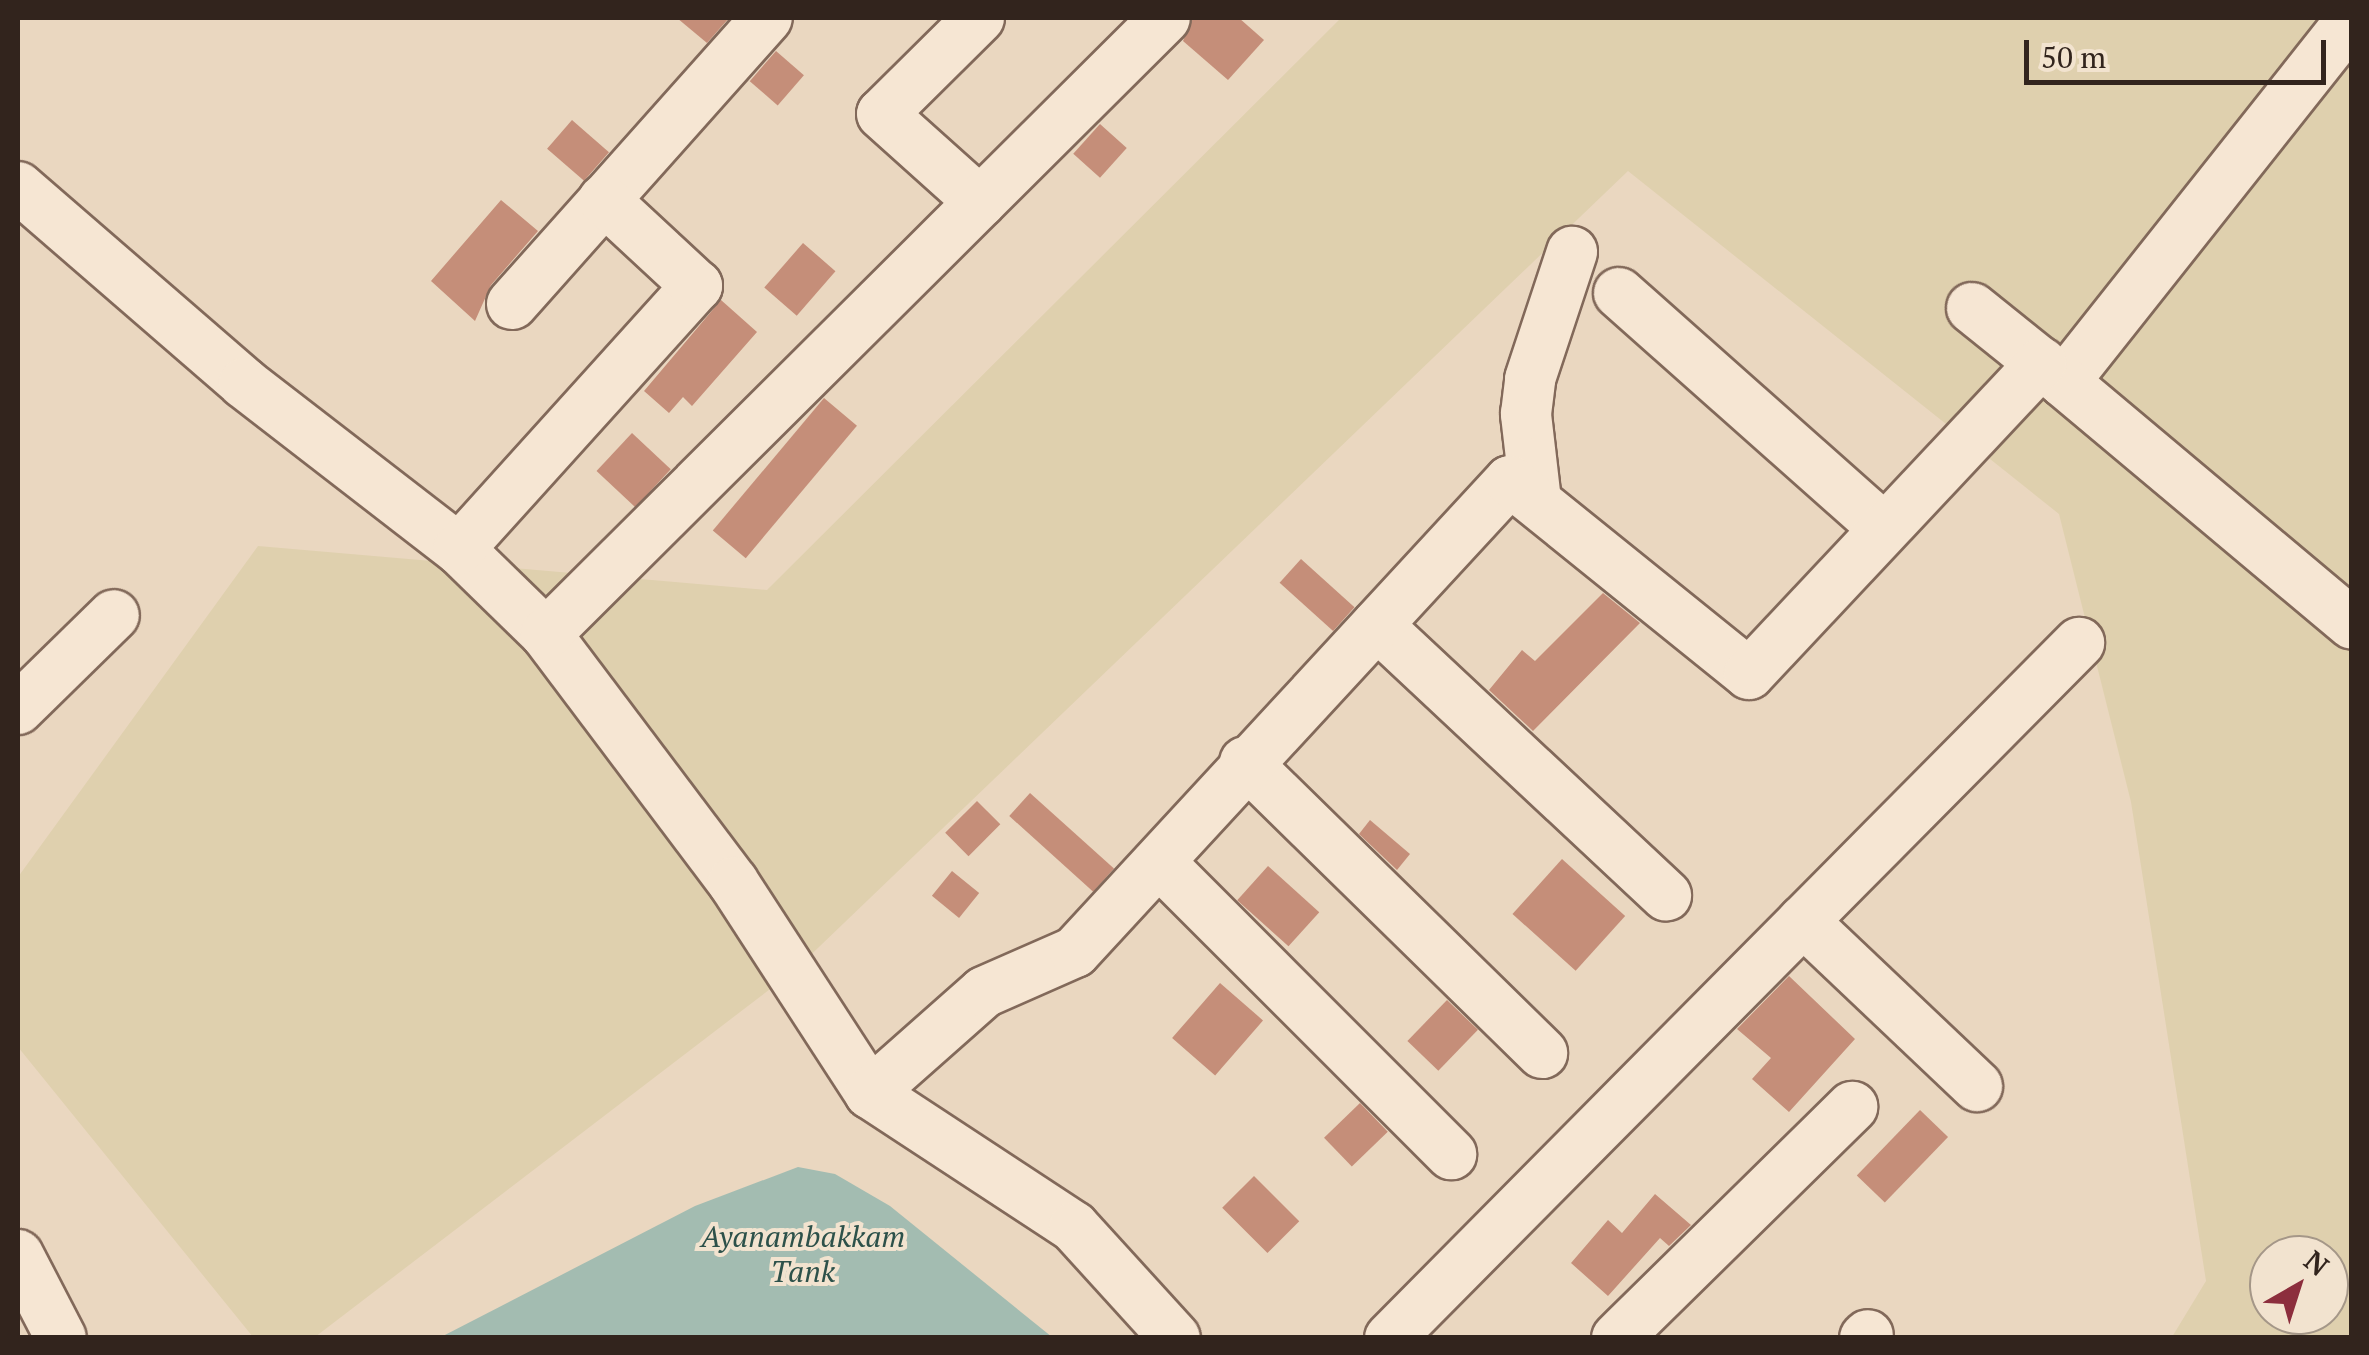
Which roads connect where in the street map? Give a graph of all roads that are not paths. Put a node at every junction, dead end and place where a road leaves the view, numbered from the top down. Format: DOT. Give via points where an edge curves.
graph roads {
  1 [pos="767,18"];
  2 [pos="980,18"];
  3 [pos="1165,18"];
  4 [pos="2352,18"];
  5 [pos="18,188"];
  6 [pos="604,200"];
  7 [pos="980,202"];
  8 [pos="1572,252"];
  9 [pos="1619,293"];
  10 [pos="512,304"];
  11 [pos="1972,308"];
  12 [pos="2053,373"];
  13 [pos="1536,501"];
  14 [pos="1884,528"];
  15 [pos="459,549"];
  16 [pos="114,615"];
  17 [pos="2352,624"];
  18 [pos="1377,626"];
  19 [pos="546,634"];
  20 [pos="2079,643"];
  21 [pos="18,709"];
  22 [pos="1244,762"];
  23 [pos="1160,863"];
  24 [pos="1666,895"];
  25 [pos="1803,920"];
  26 [pos="1542,1052"];
  27 [pos="1977,1086"];
  28 [pos="870,1093"];
  29 [pos="1852,1107"];
  30 [pos="1451,1154"];
  31 [pos="18,1255"];
  32 [pos="60,1338"];
  33 [pos="1175,1338"];
  34 [pos="1390,1338"];
  35 [pos="1617,1338"];
  1 -- 6 [label="street"];
  2 -- 7 [label="street" via="882,114"];
  3 -- 7 [label="street"];
  4 -- 12 [label="street"];
  5 -- 15 [label="street" via="244,383"];
  6 -- 10 [label="street"];
  6 -- 15 [label="street" via="697,286"];
  7 -- 19 [label="street"];
  8 -- 13 [label="street" via="1530,379 1526,414"];
  9 -- 14 [label="street"];
  11 -- 12 [label="street"];
  12 -- 14 [label="street"];
  12 -- 17 [label="street"];
  13 -- 14 [label="street" via="1749,674"];
  13 -- 18 [label="street" via="1510,481"];
  15 -- 19 [label="street"];
  16 -- 21 [label="street"];
  18 -- 22 [label="street"];
  18 -- 24 [label="street"];
  19 -- 28 [label="street" via="733,882"];
  20 -- 25 [label="street"];
  22 -- 23 [label="street"];
  22 -- 26 [label="street"];
  23 -- 28 [label="street" via="1075,952 984,992"];
  23 -- 30 [label="street"];
  25 -- 27 [label="street"];
  25 -- 34 [label="street"];
  28 -- 33 [label="street" via="1074,1227"];
  29 -- 35 [label="street"];
  31 -- 32 [label="street"];
}
